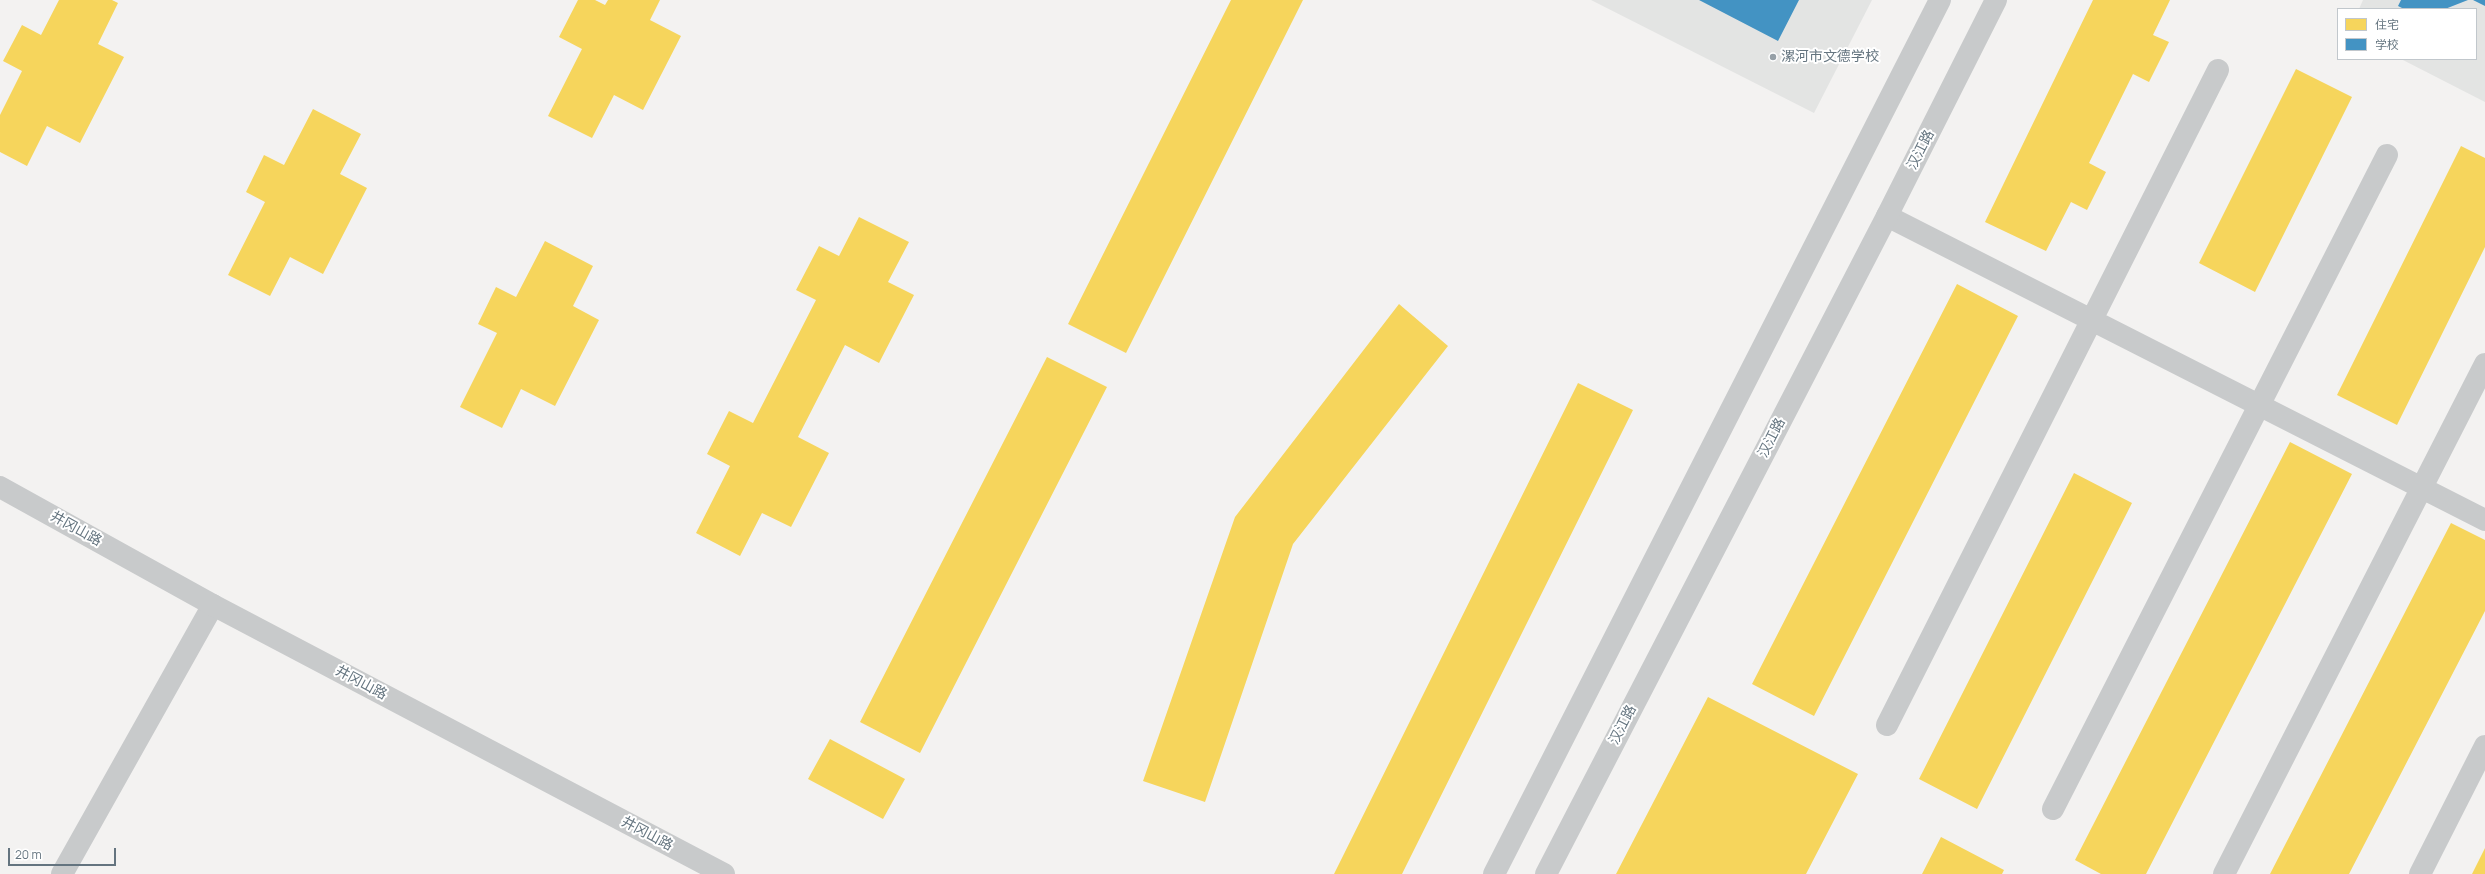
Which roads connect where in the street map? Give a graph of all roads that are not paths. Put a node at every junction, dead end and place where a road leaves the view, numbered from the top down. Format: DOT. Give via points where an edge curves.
graph roads {
  1 [pos="1940,0"];
  2 [pos="1996,0"];
  3 [pos="2218,70"];
  4 [pos="2387,155"];
  5 [pos="1887,216"];
  6 [pos="2091,321"];
  7 [pos="2485,364"];
  8 [pos="2259,406"];
  9 [pos="0,487"];
  10 [pos="2422,488"];
  11 [pos="2485,520"];
  12 [pos="213,605"];
  13 [pos="1887,725"];
  14 [pos="2485,746"];
  15 [pos="2053,809"];
  16 [pos="62,874"];
  17 [pos="724,874"];
  18 [pos="1494,874"];
  19 [pos="1546,874"];
  20 [pos="2224,874"];
  21 [pos="2420,874"];
  1 -- 18 [label="street"];
  2 -- 5 [label="street, 汉江路"];
  3 -- 6 [label="street"];
  4 -- 8 [label="street"];
  5 -- 6 [label="street"];
  5 -- 19 [label="street, 汉江路"];
  6 -- 8 [label="street"];
  6 -- 13 [label="street"];
  7 -- 10 [label="street"];
  8 -- 10 [label="street"];
  8 -- 15 [label="street"];
  9 -- 12 [label="street, 井冈山路"];
  10 -- 11 [label="street"];
  10 -- 20 [label="street"];
  12 -- 16 [label="street"];
  12 -- 17 [label="street, 井冈山路"];
  14 -- 21 [label="street"];
}
